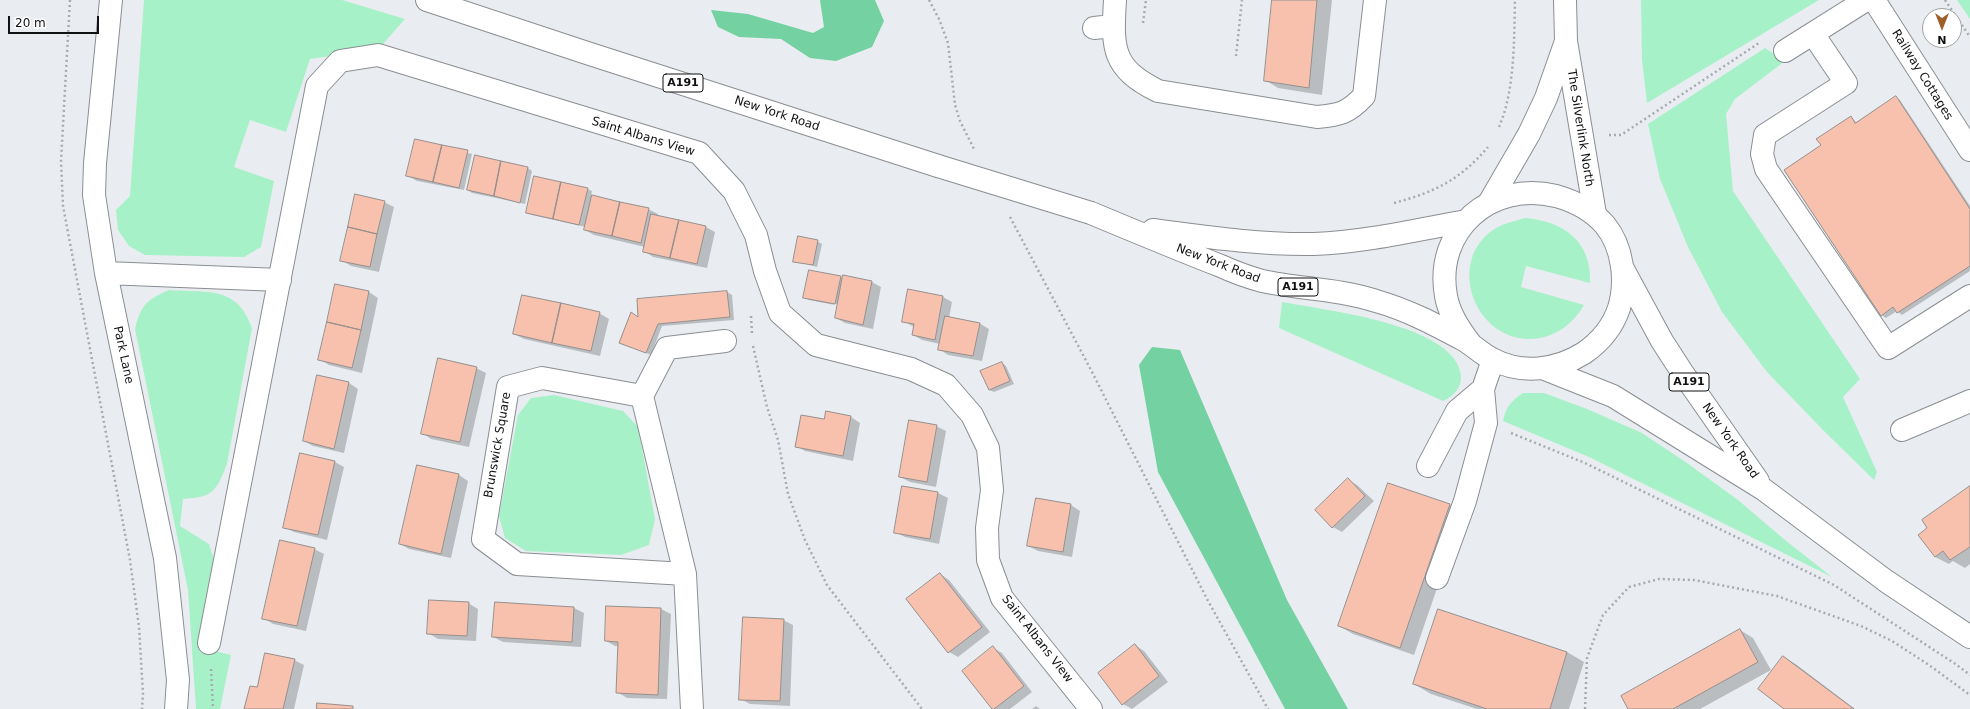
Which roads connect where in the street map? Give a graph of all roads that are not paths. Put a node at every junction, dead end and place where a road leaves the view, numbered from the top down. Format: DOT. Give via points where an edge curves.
graph roads {
  1 [pos="111,0"];
  2 [pos="427,0"];
  3 [pos="1115,0"];
  4 [pos="1375,0"];
  5 [pos="1565,0"];
  6 [pos="1866,0"];
  7 [pos="1874,0"];
  8 [pos="1813,34"];
  9 [pos="1566,41"];
  10 [pos="1786,51"];
  11 [pos="1970,150"];
  12 [pos="1490,203"];
  13 [pos="1595,214"];
  14 [pos="1466,221"];
  15 [pos="1126,227"];
  16 [pos="1623,269"];
  17 [pos="106,273"];
  18 [pos="280,280"];
  19 [pos="1970,296"];
  20 [pos="725,341"];
  21 [pos="1470,343"];
  22 [pos="1493,360"];
  23 [pos="1545,369"];
  24 [pos="1483,389"];
  25 [pos="642,396"];
  26 [pos="1970,401"];
  27 [pos="1902,430"];
  28 [pos="1428,466"];
  29 [pos="1763,488"];
  30 [pos="685,574"];
  31 [pos="1437,578"];
  32 [pos="1970,638"];
  33 [pos="209,643"];
  34 [pos="176,709"];
  35 [pos="692,709"];
  36 [pos="1091,709"];
  1 -- 17 [label="street, Park Lane" via="94,195"];
  2 -- 15 [label="street, New York Road / A191, bridge" via="1091,213"];
  3 -- 4 [label="street" via="1104,27 1125,68 1138,81 1158,91 1317,116 1340,114 1354,107 1364,96"];
  5 -- 9 [label="street, The Silverlink North"];
  6 -- 8 [label="street"];
  7 -- 11 [label="street, Railway Cottages"];
  8 -- 10 [label="street"];
  8 -- 19 [label="street" via="1846,83 1765,135 1762,154 1766,169 1888,348"];
  9 -- 12 [label="street, The Silverlink North" via="1546,98"];
  9 -- 13 [label="street, The Silverlink North"];
  12 -- 13 [label="street, New York Road / A191" via="1508,194 1544,193 1564,198"];
  12 -- 14 [label="street, New York Road / A191"];
  13 -- 16 [label="street, New York Road / A191" via="1606,226 1615,243"];
  14 -- 15 [label="street, New York Road / A191" via="1315,244 1214,238"];
  14 -- 21 [label="street, New York Road / A191" via="1448,250 1444,282 1452,316"];
  15 -- 21 [label="street, New York Road / A191" via="1235,272 1261,280 1340,293 1392,305"];
  16 -- 23 [label="street, New York Road / A191" via="1619,307 1604,335 1574,360"];
  16 -- 29 [label="street, New York Road / A191" via="1662,341"];
  17 -- 18 [label="street"];
  17 -- 34 [label="street, Park Lane" via="165,558 178,680"];
  18 -- 33 [label="street"];
  18 -- 36 [label="street, Saint Albans View" via="317,86 340,61 378,55 699,154 734,191 756,235 780,313 816,345 911,369 946,385 972,415 988,448 992,490 987,528 988,560 1002,598"];
  20 -- 25 [label="street" via="667,348"];
  21 -- 22 [label="street, New York Road / A191"];
  22 -- 23 [label="street, New York Road / A191" via="1521,368"];
  22 -- 24 [label="street"];
  23 -- 29 [label="street, New York Road / A191" via="1613,396"];
  24 -- 28 [label="street" via="1458,411"];
  24 -- 31 [label="street" via="1486,423 1465,501"];
  25 -- 30 [label="street"];
  25 -- 30 [label="street, Brunswick Square" via="542,378 508,387 483,539 517,564"];
  26 -- 27 [label="street"];
  29 -- 32 [label="street, New York Road / A191" via="1880,576"];
  30 -- 35 [label="street"];
}
